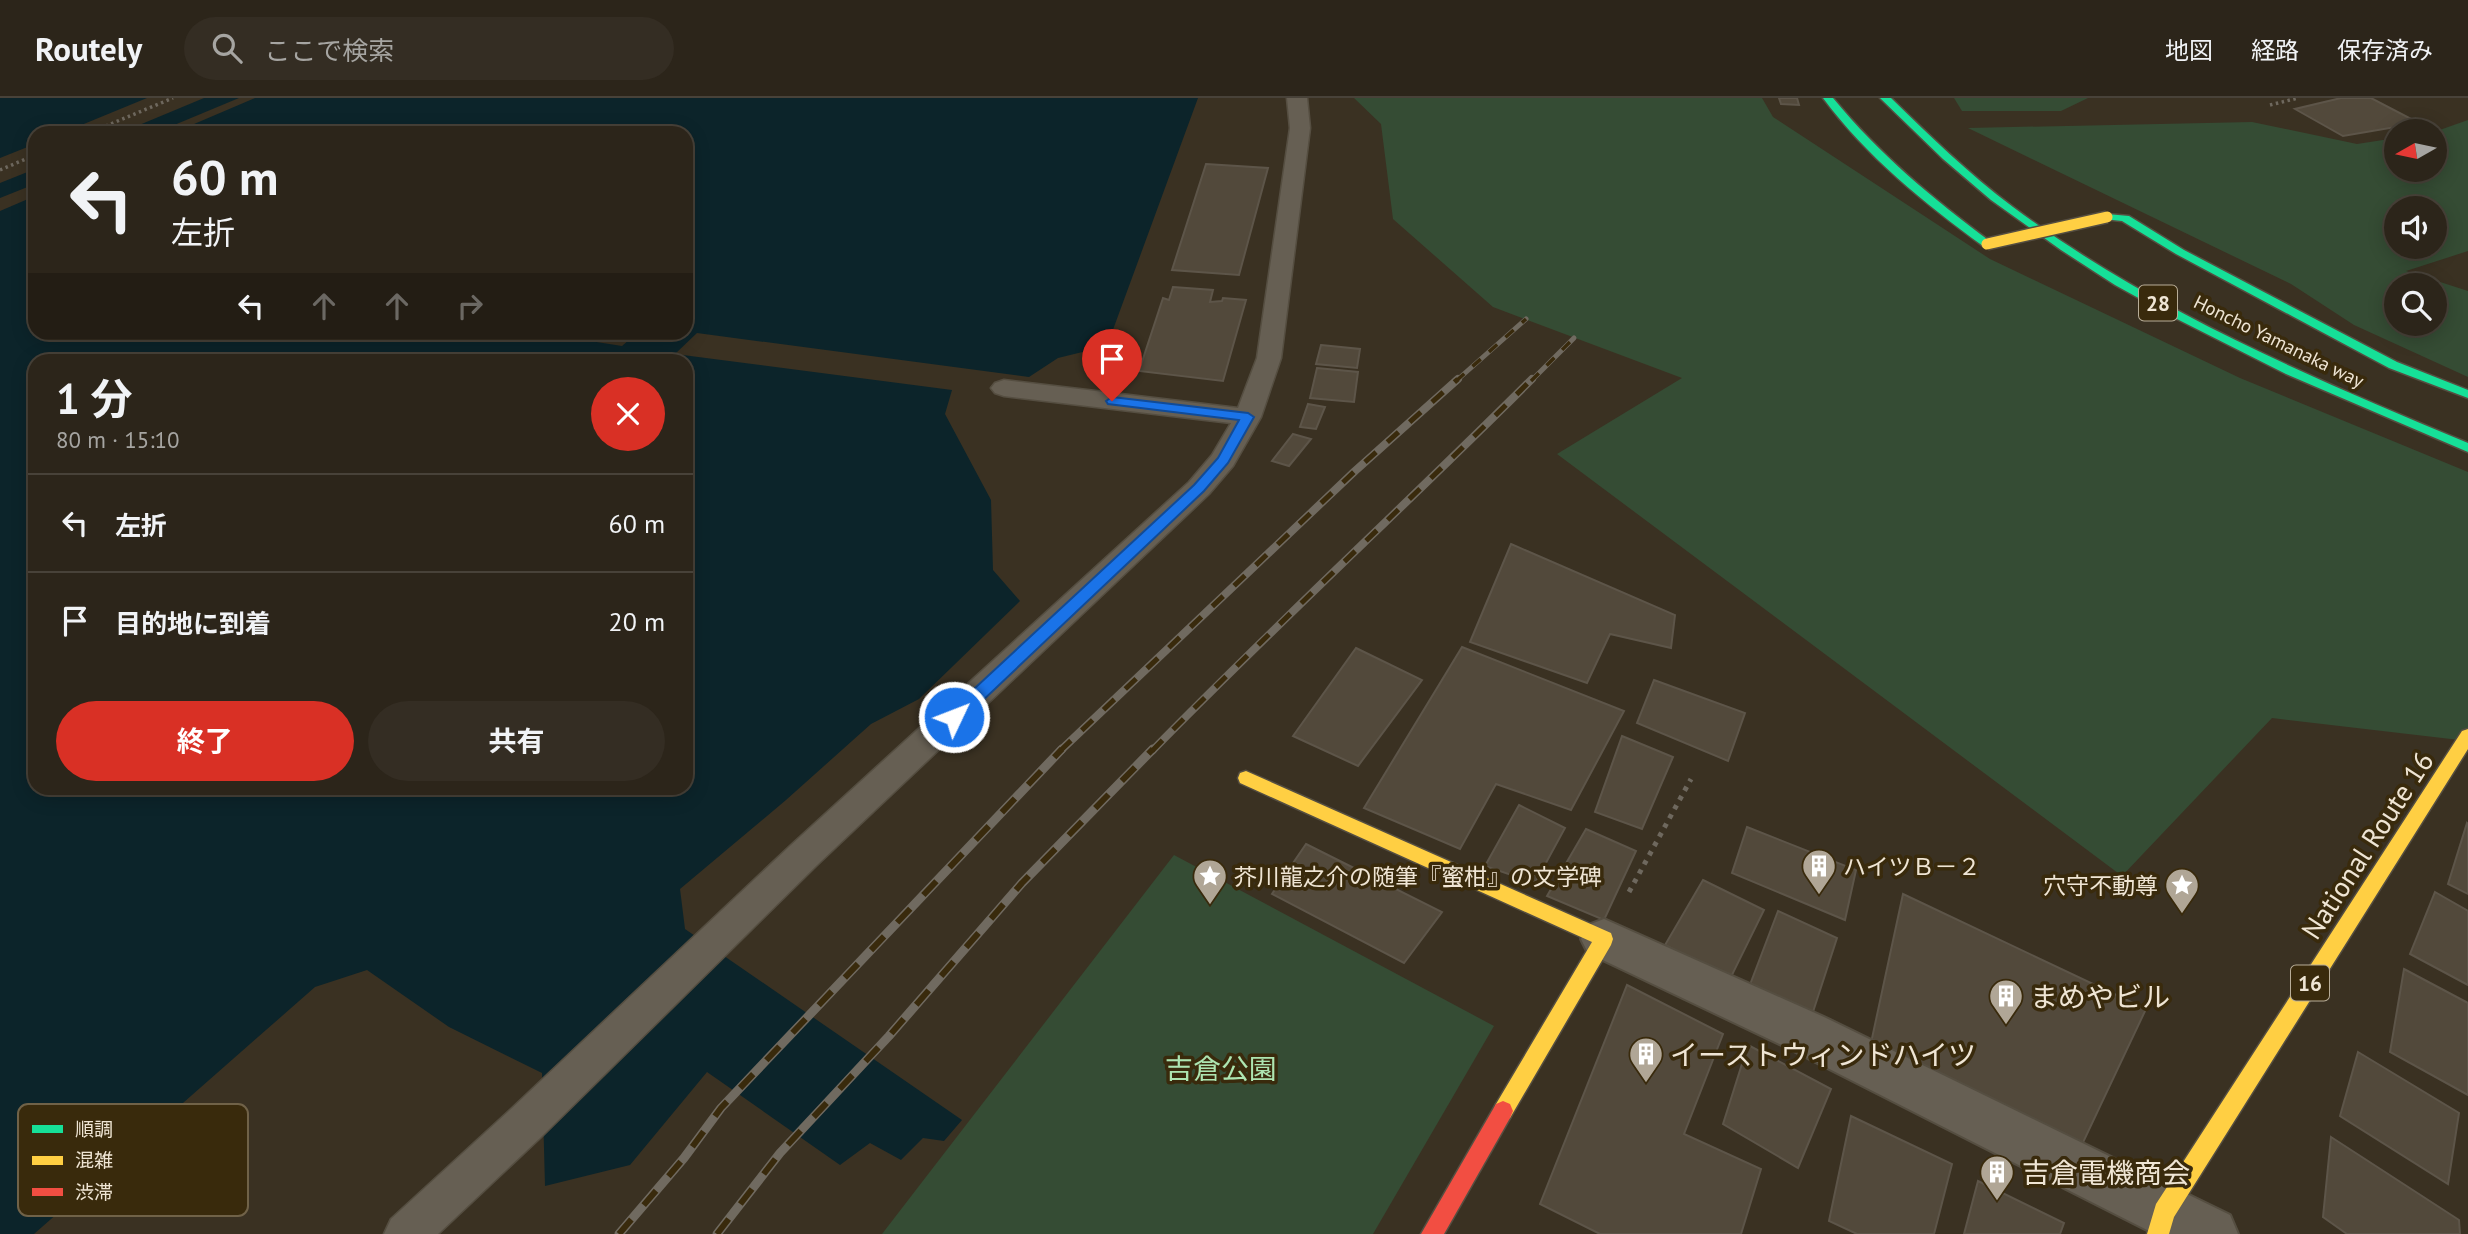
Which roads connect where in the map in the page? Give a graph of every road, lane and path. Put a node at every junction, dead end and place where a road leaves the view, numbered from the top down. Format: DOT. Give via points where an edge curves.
graph roads {
  1 [pos="173,98"];
  2 [pos="1297,98"];
  3 [pos="1828,98"];
  4 [pos="1885,98"];
  5 [pos="2298,98"];
  6 [pos="2270,105"];
  7 [pos="1928,117"];
  8 [pos="106,126"];
  9 [pos="1972,157"];
  10 [pos="28,158"];
  11 [pos="0,170"];
  12 [pos="2052,217"];
  13 [pos="2085,239"];
  14 [pos="1004,388"];
  15 [pos="2468,394"];
  16 [pos="1248,417"];
  17 [pos="2468,448"];
  18 [pos="2468,735"];
  19 [pos="1246,778"];
  20 [pos="1691,779"];
  21 [pos="1604,939"];
  22 [pos="2161,1223"];
  23 [pos="406,1234"];
  24 [pos="1432,1234"];
  25 [pos="2211,1234"];
  1 -- 8 [label="path"];
  2 -- 16 [label="lane" via="1300,128 1269,358"];
  3 -- 15 [label="main road, bridge" via="1857,136 1931,204 1987,244 2107,217 2125,218 2393,365"];
  4 -- 17 [label="main road, Honcho Yamanaka way / 28" via="1969,178 2119,281 2286,370"];
  5 -- 6 [label="path"];
  7 -- 9 [label="main road"];
  10 -- 11 [label="path"];
  12 -- 13 [label="main road"];
  14 -- 16 [label="lane"];
  16 -- 23 [label="lane" via="1223,460 1199,488"];
  18 -- 22 [label="main road, National Route 16 / 16"];
  19 -- 21 [label="main road"];
  20 -- 21 [label="path"];
  21 -- 22 [label="street" via="1807,1032"];
  21 -- 24 [label="main road"];
  22 -- 25 [label="street"];
}
